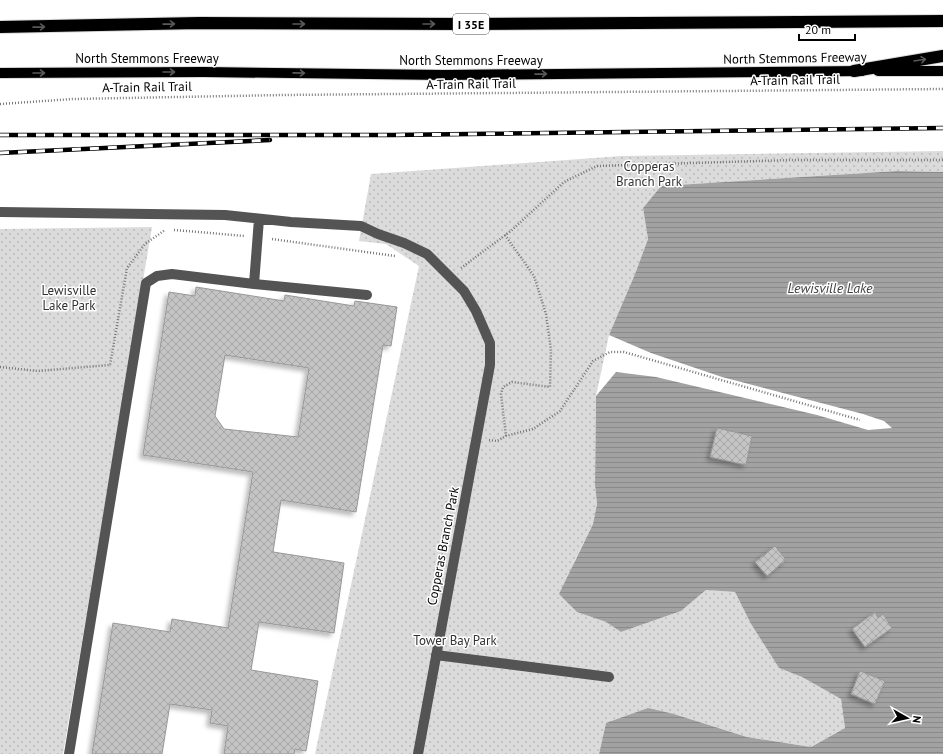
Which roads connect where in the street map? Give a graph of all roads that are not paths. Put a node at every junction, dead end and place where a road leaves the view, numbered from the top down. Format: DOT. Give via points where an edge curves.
graph roads {
  1 [pos="943,21"];
  2 [pos="0,27"];
  3 [pos="943,56"];
  4 [pos="854,71"];
  5 [pos="943,71"];
  6 [pos="0,73"];
  7 [pos="0,212"];
  8 [pos="259,219"];
  9 [pos="254,284"];
  10 [pos="367,294"];
  11 [pos="436,655"];
  12 [pos="609,678"];
  13 [pos="69,754"];
  14 [pos="418,754"];
  2 -- 1 [label="highway, I 35E, one-way" via="199,23"];
  4 -- 3 [label="highway, one-way"];
  4 -- 5 [label="main road, North Stemmons Freeway"];
  6 -- 4 [label="main road, North Stemmons Freeway, one-way" via="444,75"];
  7 -- 8 [label="street" via="225,215"];
  8 -- 9 [label="street"];
  8 -- 11 [label="street, Copperas Branch Park" via="361,226 427,254 464,291 490,343 490,365"];
  9 -- 10 [label="street"];
  9 -- 13 [label="street" via="172,274 157,276 146,283"];
  11 -- 12 [label="street"];
  11 -- 14 [label="street, Copperas Branch Park"];
}
